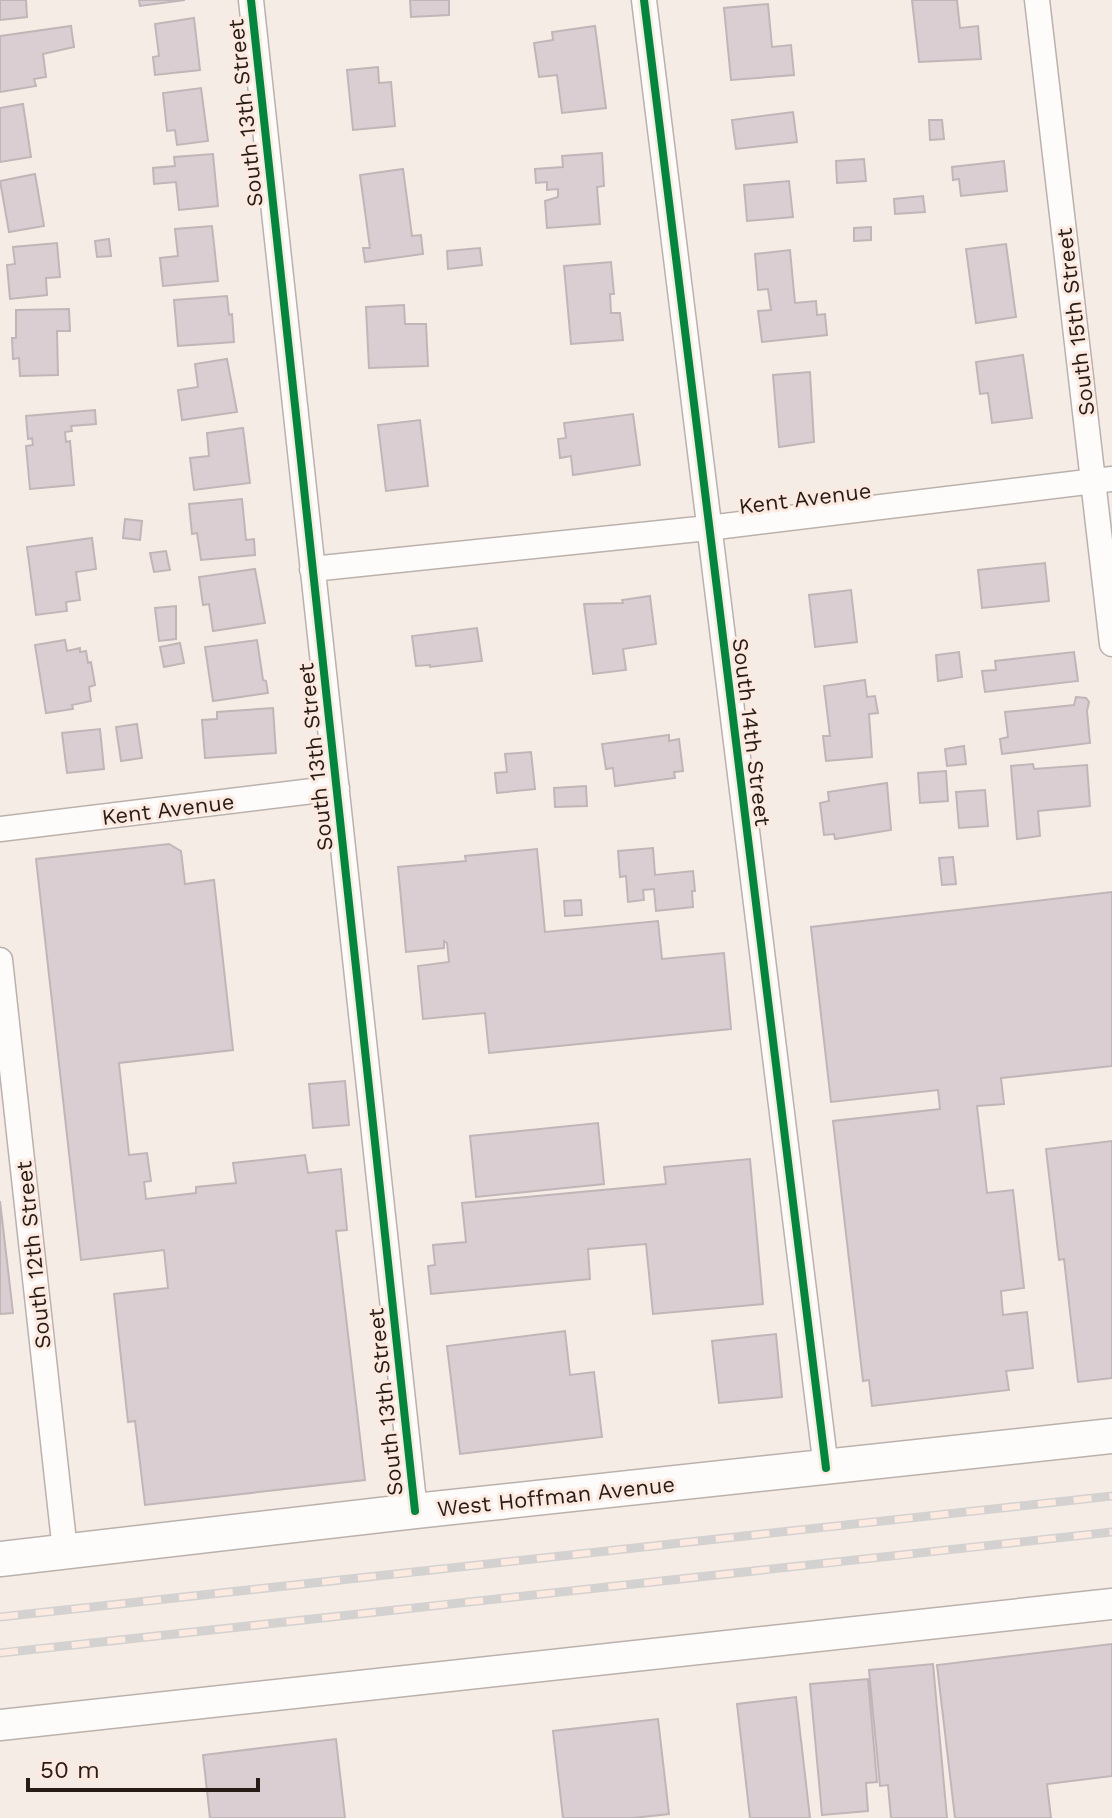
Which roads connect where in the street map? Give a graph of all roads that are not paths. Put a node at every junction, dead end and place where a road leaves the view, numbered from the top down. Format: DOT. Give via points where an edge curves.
graph roads {
  1 [pos="251,0"];
  2 [pos="644,0"];
  3 [pos="1037,0"];
  4 [pos="1103,480"];
  5 [pos="708,528"];
  6 [pos="312,569"];
  7 [pos="1112,644"];
  8 [pos="337,788"];
  9 [pos="0,829"];
  10 [pos="0,960"];
  11 [pos="1112,1436"];
  12 [pos="826,1468"];
  13 [pos="415,1511"];
  14 [pos="65,1551"];
  15 [pos="0,1559"];
  16 [pos="1112,1604"];
  17 [pos="0,1725"];
  1 -- 6 [label="street, South 13th Street"];
  2 -- 5 [label="street, South 14th Street"];
  3 -- 4 [label="street, South 15th Street"];
  4 -- 5 [label="street, Kent Avenue"];
  4 -- 7 [label="street, South 15th Street"];
  5 -- 6 [label="street, Kent Avenue"];
  5 -- 12 [label="street, South 14th Street"];
  6 -- 8 [label="street, South 13th Street"];
  8 -- 9 [label="street, Kent Avenue"];
  8 -- 13 [label="street, South 13th Street"];
  10 -- 14 [label="street, South 12th Street"];
  11 -- 12 [label="main road, West Hoffman Avenue"];
  12 -- 13 [label="main road, West Hoffman Avenue"];
  13 -- 14 [label="main road, West Hoffman Avenue"];
  14 -- 15 [label="main road, West Hoffman Avenue"];
  16 -- 17 [label="street"];
}
